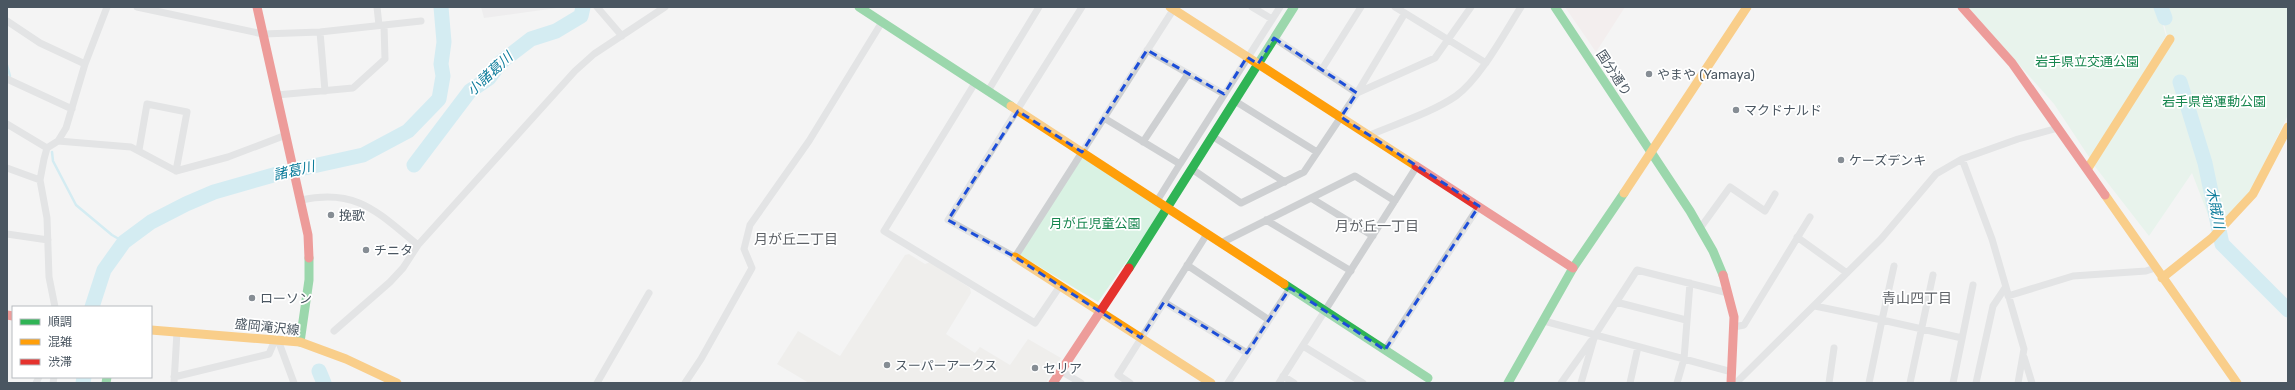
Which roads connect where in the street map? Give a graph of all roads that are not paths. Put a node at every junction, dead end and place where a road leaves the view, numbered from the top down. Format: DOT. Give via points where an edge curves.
graph roads {
  1 [pos="107,7"];
  2 [pos="137,7"];
  3 [pos="257,7"];
  4 [pos="377,7"];
  5 [pos="597,7"];
  6 [pos="664,7"];
  7 [pos="859,7"];
  8 [pos="1039,7"];
  9 [pos="1082,7"];
  10 [pos="1252,7"];
  11 [pos="1280,7"];
  12 [pos="1294,7"];
  13 [pos="1361,7"];
  14 [pos="1395,7"];
  15 [pos="1471,7"];
  16 [pos="1521,7"];
  17 [pos="1555,7"];
  18 [pos="1746,7"];
  19 [pos="1962,7"];
  20 [pos="1172,8"];
  21 [pos="1405,13"];
  22 [pos="1272,19"];
  23 [pos="7,21"];
  24 [pos="421,21"];
  25 [pos="882,22"];
  26 [pos="382,25"];
  27 [pos="320,32"];
  28 [pos="263,34"];
  29 [pos="622,36"];
  30 [pos="1274,38"];
  31 [pos="1446,39"];
  32 [pos="2170,39"];
  33 [pos="1147,50"];
  34 [pos="1247,57"];
  35 [pos="1486,63"];
  36 [pos="86,64"];
  37 [pos="1258,64"];
  38 [pos="1322,69"];
  39 [pos="1188,74"];
  40 [pos="7,79"];
  41 [pos="975,83"];
  42 [pos="324,91"];
  43 [pos="988,91"];
  44 [pos="1357,93"];
  45 [pos="1224,94"];
  46 [pos="277,95"];
  47 [pos="1234,101"];
  48 [pos="72,109"];
  49 [pos="1018,111"];
  50 [pos="1341,117"];
  51 [pos="1104,118"];
  52 [pos="7,124"];
  53 [pos="2288,127"];
  54 [pos="2058,128"];
  55 [pos="1370,135"];
  56 [pos="286,136"];
  57 [pos="1212,136"];
  58 [pos="58,141"];
  59 [pos="1143,142"];
  60 [pos="47,148"];
  61 [pos="139,150"];
  62 [pos="1082,152"];
  63 [pos="1317,152"];
  64 [pos="1651,154"];
  65 [pos="1962,159"];
  66 [pos="1180,164"];
  67 [pos="1417,166"];
  68 [pos="7,168"];
  69 [pos="2088,168"];
  70 [pos="1192,169"];
  71 [pos="176,171"];
  72 [pos="40,180"];
  73 [pos="1285,182"];
  74 [pos="1775,194"];
  75 [pos="300,197"];
  76 [pos="1311,198"];
  77 [pos="1157,201"];
  78 [pos="1395,201"];
  79 [pos="1479,206"];
  80 [pos="1167,208"];
  81 [pos="1810,217"];
  82 [pos="1266,220"];
  83 [pos="1701,227"];
  84 [pos="7,234"];
  85 [pos="1207,234"];
  86 [pos="1373,236"];
  87 [pos="1797,237"];
  88 [pos="48,240"];
  89 [pos="1221,243"];
  90 [pos="418,245"];
  91 [pos="1015,257"];
  92 [pos="1187,265"];
  93 [pos="1894,266"];
  94 [pos="1573,268"];
  95 [pos="2155,268"];
  96 [pos="1350,271"];
  97 [pos="1847,273"];
  98 [pos="1933,275"];
  99 [pos="2162,278"];
  100 [pos="1690,283"];
  101 [pos="1973,285"];
  102 [pos="1060,286"];
  103 [pos="1290,288"];
  104 [pos="2005,288"];
  105 [pos="649,293"];
  106 [pos="1728,293"];
  107 [pos="2008,296"];
  108 [pos="1164,302"];
  109 [pos="1616,302"];
  110 [pos="55,306"];
  111 [pos="1815,306"];
  112 [pos="1325,311"];
  113 [pos="1101,312"];
  114 [pos="1269,320"];
  115 [pos="1686,320"];
  116 [pos="1882,320"];
  117 [pos="1544,321"];
  118 [pos="1734,327"];
  119 [pos="1922,329"];
  120 [pos="152,330"];
  121 [pos="334,331"];
  122 [pos="177,332"];
  123 [pos="1595,335"];
  124 [pos="1142,338"];
  125 [pos="1962,338"];
  126 [pos="276,340"];
  127 [pos="300,342"];
  128 [pos="1303,346"];
  129 [pos="1638,347"];
  130 [pos="1834,348"];
  131 [pos="1385,350"];
  132 [pos="1247,353"];
  133 [pos="2024,355"];
  134 [pos="1684,359"];
  135 [pos="1061,371"];
  136 [pos="1732,372"];
  137 [pos="1283,376"];
  138 [pos="174,380"];
  139 [pos="1426,380"];
  140 [pos="294,383"];
  141 [pos="397,383"];
  142 [pos="597,383"];
  143 [pos="685,383"];
  144 [pos="1053,383"];
  145 [pos="1081,383"];
  146 [pos="1130,383"];
  147 [pos="1211,383"];
  148 [pos="1228,383"];
  149 [pos="1279,383"];
  150 [pos="1294,383"];
  151 [pos="1363,383"];
  152 [pos="1509,383"];
  153 [pos="1561,383"];
  154 [pos="1581,383"];
  155 [pos="1630,383"];
  156 [pos="1677,383"];
  157 [pos="1731,383"];
  158 [pos="1736,383"];
  159 [pos="1829,383"];
  160 [pos="1869,383"];
  161 [pos="1910,383"];
  162 [pos="1953,383"];
  163 [pos="1976,383"];
  164 [pos="2018,383"];
  165 [pos="2032,383"];
  166 [pos="2237,383"];
  1 -- 36 [label="street"];
  2 -- 28 [label="street"];
  3 -- 28 [label="street"];
  4 -- 26 [label="street"];
  5 -- 29 [label="street"];
  6 -- 29 [label="street"];
  7 -- 25 [label="street"];
  8 -- 43 [label="street"];
  9 -- 49 [label="street"];
  10 -- 22 [label="street"];
  11 -- 22 [label="street"];
  12 -- 30 [label="street"];
  13 -- 38 [label="street"];
  14 -- 21 [label="street"];
  15 -- 31 [label="street"];
  16 -- 35 [label="street"];
  17 -- 64 [label="street, 国分通り"];
  18 -- 64 [label="street"];
  19 -- 54 [label="street" via="2012,63"];
  20 -- 33 [label="street"];
  20 -- 34 [label="street"];
  21 -- 31 [label="street"];
  21 -- 44 [label="street"];
  22 -- 34 [label="street"];
  23 -- 36 [label="street" via="40,42"];
  24 -- 26 [label="street"];
  25 -- 41 [label="street"];
  25 -- 143 [label="street" via="809,141 750,225 744,249 752,268"];
  26 -- 27 [label="street"];
  26 -- 42 [label="street" via="385,59 353,88"];
  27 -- 28 [label="street"];
  27 -- 42 [label="street"];
  28 -- 46 [label="street"];
  29 -- 90 [label="street" via="575,71"];
  30 -- 37 [label="street"];
  30 -- 38 [label="street"];
  31 -- 35 [label="street"];
  31 -- 44 [label="street" via="1435,58"];
  32 -- 69 [label="street"];
  33 -- 39 [label="street"];
  33 -- 51 [label="street"];
  34 -- 37 [label="street"];
  34 -- 45 [label="street"];
  35 -- 55 [label="street" via="1458,95"];
  36 -- 48 [label="street"];
  37 -- 47 [label="street"];
  37 -- 50 [label="street"];
  38 -- 44 [label="street"];
  39 -- 45 [label="street"];
  39 -- 59 [label="street"];
  40 -- 48 [label="street"];
  41 -- 43 [label="street"];
  41 -- 102 [label="street" via="884,231 1035,323"];
  42 -- 46 [label="street"];
  43 -- 49 [label="street"];
  44 -- 50 [label="street"];
  45 -- 66 [label="street"];
  46 -- 56 [label="street"];
  47 -- 57 [label="street"];
  47 -- 63 [label="street"];
  48 -- 58 [label="street" via="66,128"];
  49 -- 62 [label="street"];
  49 -- 91 [label="street" via="948,220"];
  50 -- 55 [label="street"];
  50 -- 63 [label="street"];
  51 -- 59 [label="street"];
  51 -- 62 [label="street"];
  52 -- 60 [label="street"];
  53 -- 99 [label="street" via="2253,194 2212,238"];
  54 -- 65 [label="street"];
  54 -- 69 [label="street"];
  55 -- 67 [label="street"];
  56 -- 71 [label="street" via="228,157"];
  56 -- 75 [label="street"];
  57 -- 70 [label="street"];
  57 -- 73 [label="street"];
  58 -- 60 [label="street"];
  58 -- 61 [label="street" via="131,147"];
  59 -- 66 [label="street"];
  60 -- 72 [label="street"];
  61 -- 71 [label="street"];
  61 -- 71 [label="street" via="147,104 187,112"];
  62 -- 77 [label="street"];
  62 -- 91 [label="street"];
  63 -- 73 [label="street" via="1304,172"];
  64 -- 83 [label="street, 国分通り"];
  64 -- 94 [label="street"];
  65 -- 97 [label="street" via="1936,174 1881,239"];
  65 -- 104 [label="street" via="1992,239"];
  66 -- 77 [label="street"];
  67 -- 78 [label="street"];
  67 -- 79 [label="street"];
  68 -- 72 [label="street"];
  69 -- 95 [label="street"];
  70 -- 73 [label="street" via="1240,203"];
  70 -- 80 [label="street"];
  72 -- 88 [label="street"];
  74 -- 83 [label="street" via="1764,211 1730,187"];
  75 -- 90 [label="street" via="351,199 366,205"];
  75 -- 127 [label="street" via="310,255 307,301"];
  76 -- 78 [label="street" via="1355,176"];
  76 -- 82 [label="street"];
  76 -- 86 [label="street"];
  77 -- 80 [label="street"];
  78 -- 86 [label="street"];
  79 -- 94 [label="street"];
  79 -- 131 [label="street"];
  80 -- 85 [label="street"];
  80 -- 113 [label="street"];
  81 -- 87 [label="street"];
  82 -- 89 [label="street"];
  82 -- 96 [label="street"];
  83 -- 106 [label="street, 国分通り" via="1714,250"];
  84 -- 88 [label="street"];
  85 -- 89 [label="street"];
  85 -- 92 [label="street"];
  86 -- 96 [label="street"];
  87 -- 97 [label="street"];
  87 -- 118 [label="street" via="1744,325"];
  88 -- 110 [label="street" via="49,277"];
  89 -- 103 [label="street"];
  90 -- 121 [label="street" via="390,282"];
  91 -- 102 [label="street"];
  92 -- 108 [label="street"];
  92 -- 114 [label="street"];
  93 -- 116 [label="street"];
  94 -- 117 [label="street"];
  95 -- 99 [label="street"];
  95 -- 107 [label="street" via="2146,271 2070,276"];
  96 -- 112 [label="street"];
  97 -- 111 [label="street"];
  98 -- 119 [label="street"];
  99 -- 166 [label="street"];
  100 -- 106 [label="street"];
  100 -- 109 [label="street" via="1637,270"];
  100 -- 115 [label="street"];
  101 -- 125 [label="street"];
  102 -- 113 [label="street"];
  103 -- 112 [label="street"];
  103 -- 114 [label="street"];
  104 -- 107 [label="street"];
  104 -- 163 [label="street" via="1993,306"];
  105 -- 142 [label="street"];
  106 -- 118 [label="street, 国分通り"];
  107 -- 133 [label="street"];
  108 -- 124 [label="street"];
  108 -- 132 [label="street"];
  109 -- 115 [label="street"];
  109 -- 123 [label="street"];
  111 -- 116 [label="street"];
  111 -- 158 [label="street"];
  112 -- 128 [label="street"];
  112 -- 131 [label="street"];
  113 -- 124 [label="street"];
  113 -- 135 [label="street"];
  114 -- 132 [label="street"];
  115 -- 134 [label="street"];
  116 -- 119 [label="street"];
  116 -- 160 [label="street"];
  117 -- 123 [label="street"];
  117 -- 152 [label="street"];
  118 -- 136 [label="street, 国分通り"];
  119 -- 125 [label="street"];
  119 -- 161 [label="street"];
  120 -- 122 [label="street, 盛岡滝沢線"];
  122 -- 126 [label="street, 盛岡滝沢線"];
  122 -- 138 [label="street"];
  123 -- 129 [label="street"];
  123 -- 153 [label="street"];
  123 -- 154 [label="street"];
  124 -- 146 [label="street" via="1118,375"];
  124 -- 147 [label="street"];
  125 -- 162 [label="street"];
  126 -- 127 [label="street, 盛岡滝沢線"];
  126 -- 138 [label="street" via="269,354"];
  126 -- 140 [label="street"];
  127 -- 141 [label="street, 盛岡滝沢線" via="346,359"];
  128 -- 137 [label="street"];
  128 -- 151 [label="street"];
  129 -- 134 [label="street"];
  129 -- 155 [label="street"];
  130 -- 159 [label="street"];
  131 -- 139 [label="street"];
  132 -- 148 [label="street"];
  133 -- 164 [label="street"];
  133 -- 165 [label="street"];
  134 -- 136 [label="street"];
  134 -- 156 [label="street"];
  135 -- 144 [label="street"];
  135 -- 145 [label="street"];
  136 -- 157 [label="street, 国分通り"];
  137 -- 149 [label="street"];
  137 -- 150 [label="street"];
}
